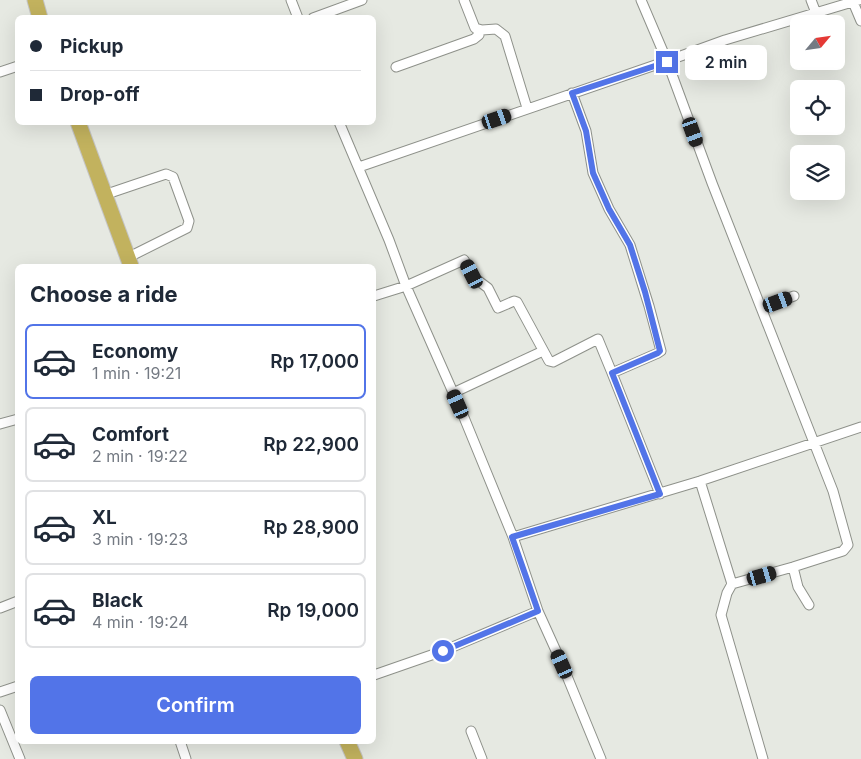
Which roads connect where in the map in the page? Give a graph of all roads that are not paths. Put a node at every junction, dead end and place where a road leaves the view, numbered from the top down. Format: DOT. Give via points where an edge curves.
graph roads {
  1 [pos="34,0"];
  2 [pos="291,0"];
  3 [pos="362,0"];
  4 [pos="464,0"];
  5 [pos="641,0"];
  6 [pos="811,0"];
  7 [pos="856,1"];
  8 [pos="816,13"];
  9 [pos="39,15"];
  10 [pos="297,15"];
  11 [pos="321,15"];
  12 [pos="861,21"];
  13 [pos="477,30"];
  14 [pos="667,62"];
  15 [pos="15,67"];
  16 [pos="396,68"];
  17 [pos="0,72"];
  18 [pos="572,93"];
  19 [pos="528,108"];
  20 [pos="79,125"];
  21 [pos="340,125"];
  22 [pos="359,166"];
  23 [pos="104,195"];
  24 [pos="129,262"];
  25 [pos="406,286"];
  26 [pos="376,295"];
  27 [pos="794,296"];
  28 [pos="761,308"];
  29 [pos="543,351"];
  30 [pos="612,373"];
  31 [pos="453,393"];
  32 [pos="15,420"];
  33 [pos="0,424"];
  34 [pos="861,427"];
  35 [pos="815,443"];
  36 [pos="700,481"];
  37 [pos="660,494"];
  38 [pos="512,537"];
  39 [pos="793,567"];
  40 [pos="732,584"];
  41 [pos="15,603"];
  42 [pos="810,605"];
  43 [pos="0,608"];
  44 [pos="538,611"];
  45 [pos="376,675"];
  46 [pos="15,687"];
  47 [pos="0,692"];
  48 [pos="0,710"];
  49 [pos="471,731"];
  50 [pos="181,744"];
  51 [pos="348,744"];
  52 [pos="20,759"];
  53 [pos="186,759"];
  54 [pos="355,759"];
  55 [pos="482,759"];
  56 [pos="601,759"];
  57 [pos="763,759"];
  1 -- 9 [label="highway"];
  2 -- 10 [label="street"];
  3 -- 11 [label="street"];
  4 -- 13 [label="street"];
  5 -- 14 [label="street"];
  6 -- 8 [label="street"];
  7 -- 8 [label="street"];
  7 -- 12 [label="street"];
  8 -- 14 [label="street" via="725,40"];
  13 -- 16 [label="street" via="479,35 474,39"];
  13 -- 19 [label="street" via="496,29 505,36"];
  14 -- 18 [label="street"];
  14 -- 28 [label="street"];
  15 -- 17 [label="street"];
  18 -- 19 [label="street"];
  18 -- 30 [label="street" via="587,137 593,173 630,245 660,351"];
  19 -- 22 [label="street"];
  20 -- 23 [label="highway"];
  21 -- 22 [label="street"];
  22 -- 25 [label="street"];
  23 -- 24 [label="highway"];
  23 -- 24 [label="street" via="166,174 173,178 176,186 189,221 187,228"];
  25 -- 26 [label="street"];
  25 -- 29 [label="street" via="464,260 476,279 488,288 498,308 517,302"];
  25 -- 31 [label="street"];
  27 -- 28 [label="street"];
  28 -- 35 [label="street"];
  29 -- 30 [label="street" via="552,362 598,339"];
  29 -- 31 [label="street"];
  30 -- 37 [label="street"];
  31 -- 38 [label="street"];
  32 -- 33 [label="street"];
  34 -- 35 [label="street"];
  35 -- 36 [label="street"];
  35 -- 39 [label="street" via="848,545 842,551"];
  36 -- 37 [label="street"];
  36 -- 40 [label="street"];
  37 -- 38 [label="street"];
  38 -- 44 [label="street"];
  39 -- 40 [label="street"];
  39 -- 42 [label="street" via="798,587"];
  40 -- 57 [label="street" via="721,615"];
  41 -- 43 [label="street"];
  44 -- 45 [label="street"];
  44 -- 56 [label="street"];
  46 -- 47 [label="street"];
  48 -- 52 [label="street"];
  49 -- 55 [label="street"];
  50 -- 53 [label="street"];
  51 -- 54 [label="highway"];
}
